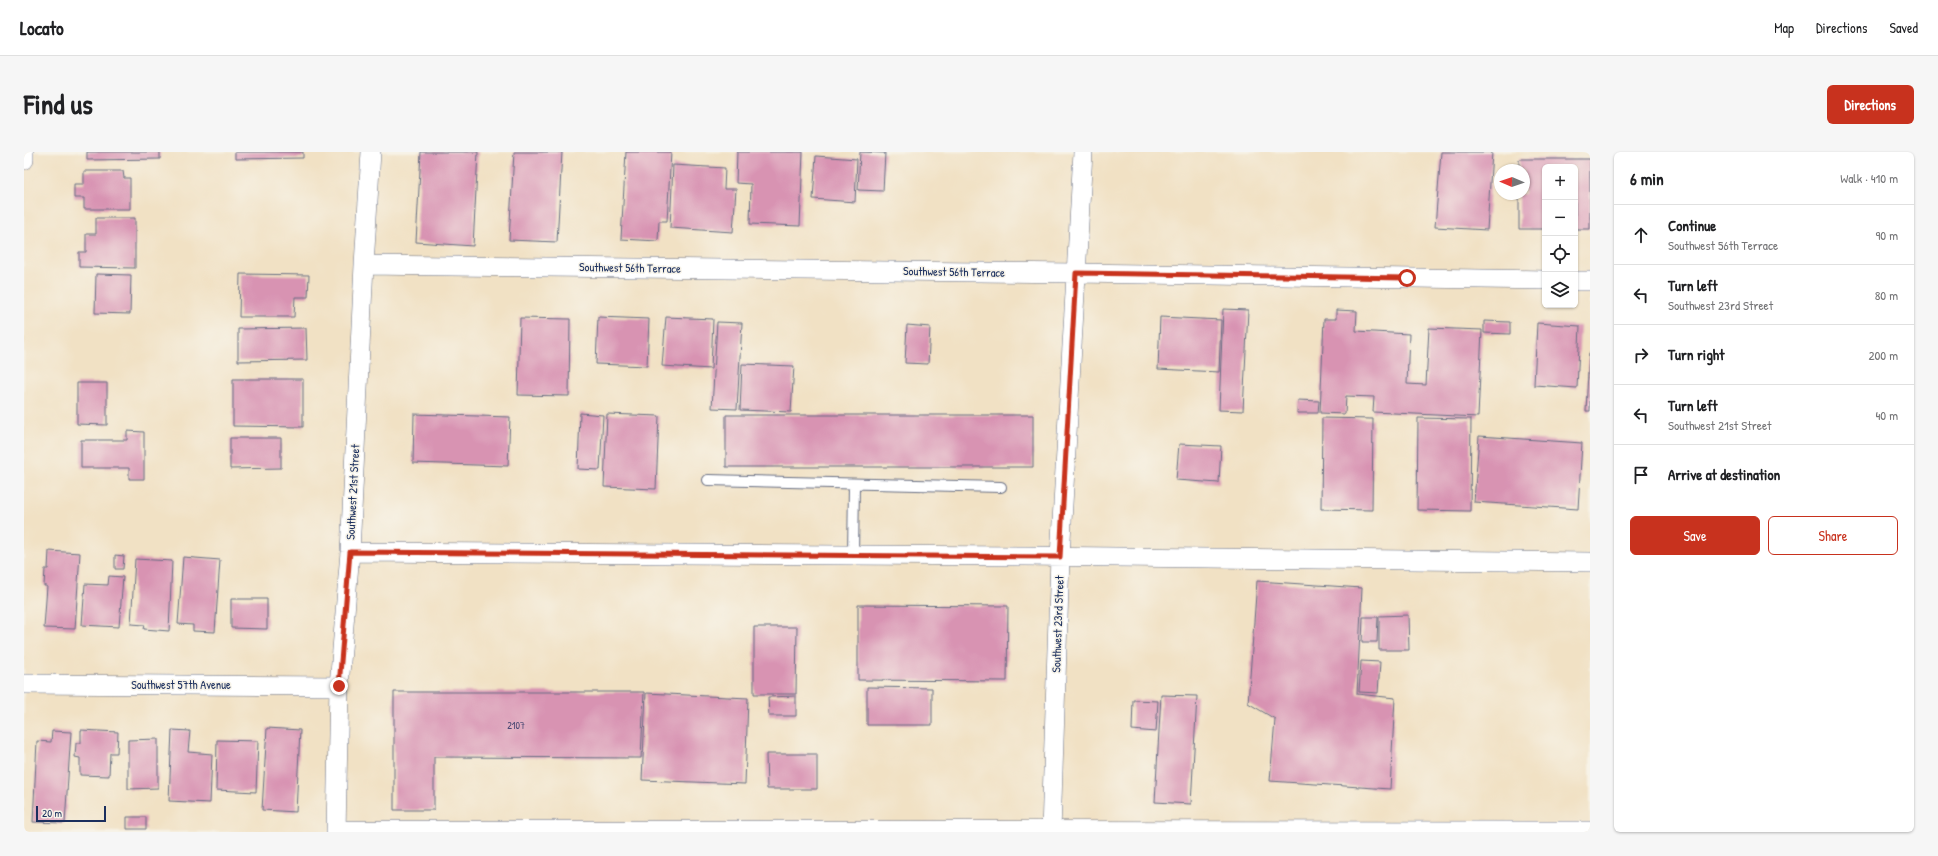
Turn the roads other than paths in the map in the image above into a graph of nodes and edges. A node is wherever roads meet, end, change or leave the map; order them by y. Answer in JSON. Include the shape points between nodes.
{"nodes":[{"id":1,"x":24,"y":152,"type":"edge"},
{"id":2,"x":371,"y":152,"type":"edge"},
{"id":3,"x":1083,"y":152,"type":"edge"},
{"id":4,"x":24,"y":160,"type":"edge"},
{"id":5,"x":364,"y":265,"type":"junction"},
{"id":6,"x":1076,"y":273,"type":"junction"},
{"id":7,"x":1542,"y":280,"type":"edge"},
{"id":8,"x":1578,"y":281,"type":"edge"},
{"id":9,"x":1590,"y":281,"type":"edge"},
{"id":10,"x":708,"y":480,"type":"dead end"},
{"id":11,"x":854,"y":484,"type":"junction"},
{"id":12,"x":1002,"y":487,"type":"dead end"},
{"id":13,"x":350,"y":552,"type":"junction"},
{"id":14,"x":854,"y":556,"type":"junction"},
{"id":15,"x":1060,"y":557,"type":"junction"},
{"id":16,"x":1590,"y":562,"type":"edge"},
{"id":17,"x":24,"y":684,"type":"edge"},
{"id":18,"x":339,"y":686,"type":"junction"},
{"id":19,"x":336,"y":831,"type":"edge"},
{"id":20,"x":1051,"y":831,"type":"edge"},
{"id":21,"x":1590,"y":831,"type":"edge"}],
"edges":[{"from":1,"to":4,"type":"street"},
{"from":2,"to":5,"type":"street","name":"Southwest 21st Street"},
{"from":3,"to":6,"type":"street","name":"Southwest 23rd Street"},
{"from":5,"to":6,"type":"street","name":"Southwest 56th Terrace"},
{"from":5,"to":13,"type":"street","name":"Southwest 21st Street"},
{"from":6,"to":7,"type":"street","name":"Southwest 56th Terrace"},
{"from":6,"to":15,"type":"street","name":"Southwest 23rd Street"},
{"from":8,"to":9,"type":"street"},
{"from":10,"to":11,"type":"lane"},
{"from":11,"to":12,"type":"lane"},
{"from":11,"to":14,"type":"lane"},
{"from":13,"to":14,"type":"street"},
{"from":13,"to":18,"type":"street","name":"Southwest 21st Street"},
{"from":14,"to":15,"type":"street"},
{"from":15,"to":16,"type":"street"},
{"from":15,"to":20,"type":"street","name":"Southwest 23rd Street"},
{"from":17,"to":18,"type":"street","name":"Southwest 57th Avenue"},
{"from":18,"to":19,"type":"street","name":"Southwest 21st Street"},
{"from":19,"to":20,"type":"street"},
{"from":20,"to":21,"type":"street"}]}
